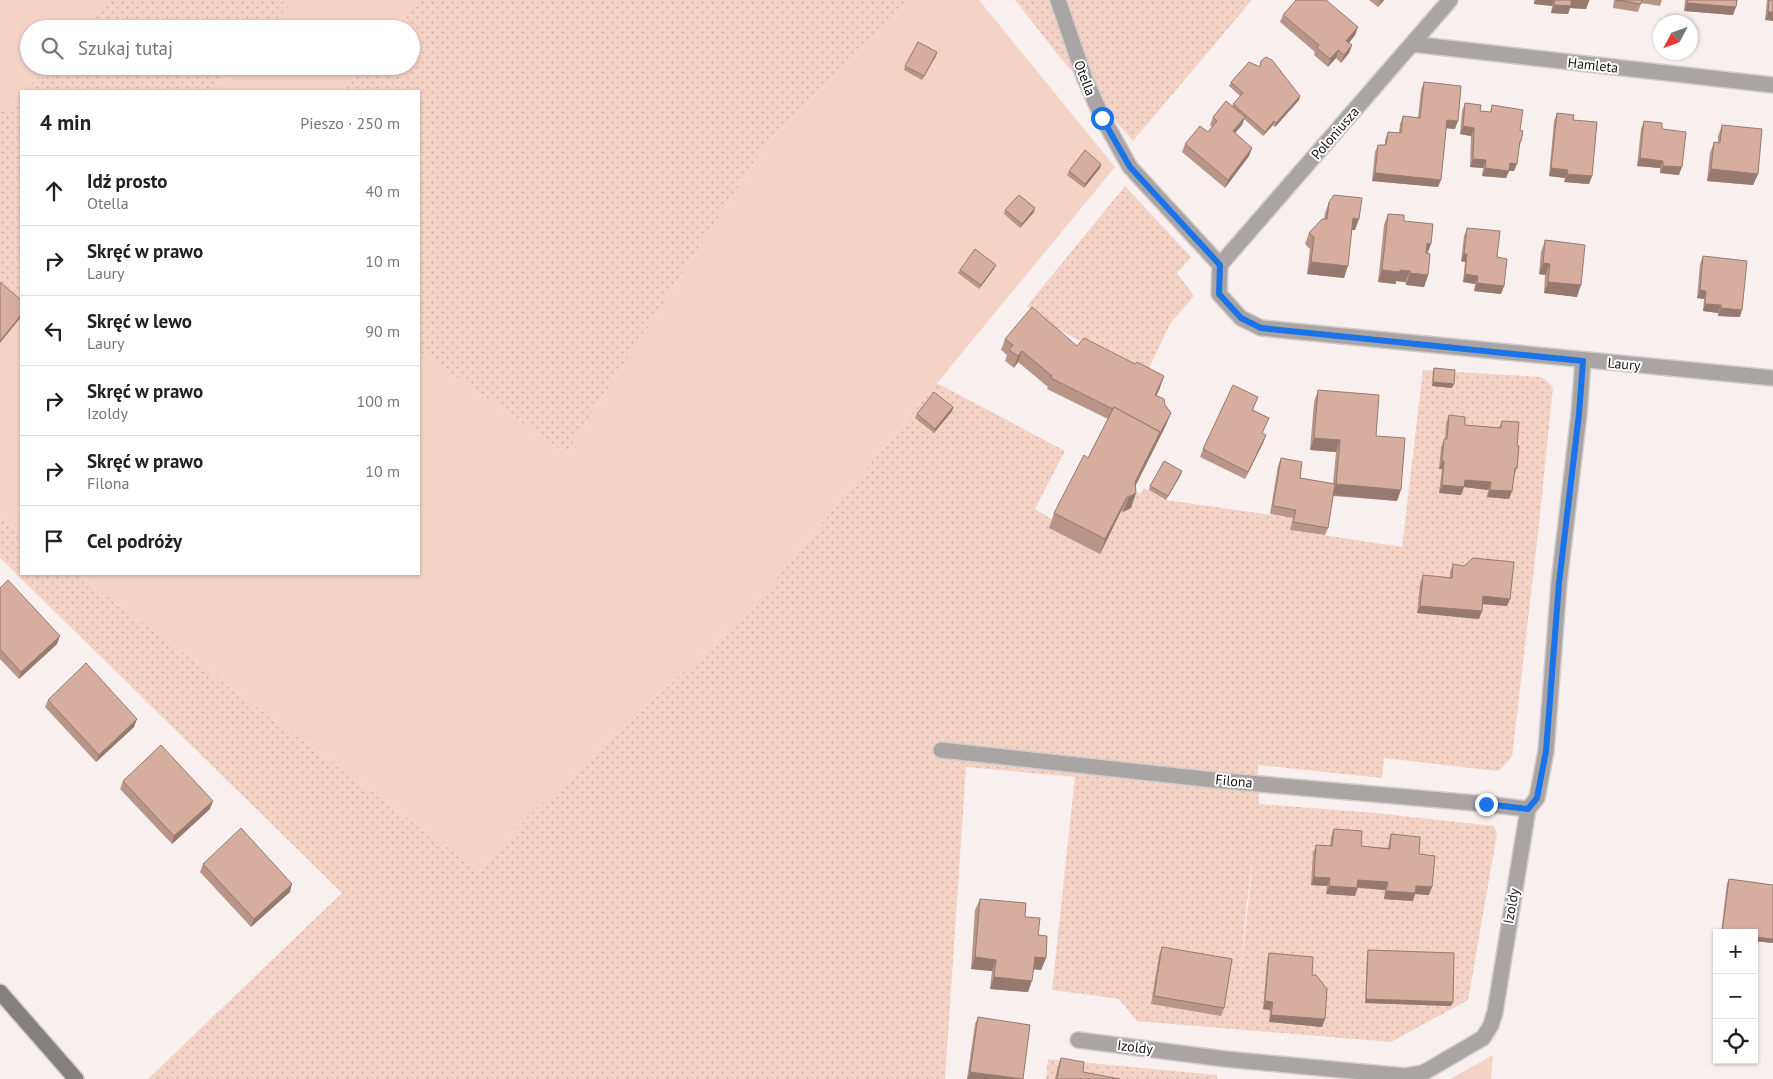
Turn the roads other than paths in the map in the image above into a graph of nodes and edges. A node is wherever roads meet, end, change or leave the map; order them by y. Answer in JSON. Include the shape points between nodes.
{"nodes":[{"id":1,"x":1058,"y":0,"type":"edge"},
{"id":2,"x":1450,"y":0,"type":"edge"},
{"id":3,"x":1412,"y":44,"type":"junction"},
{"id":4,"x":1773,"y":85,"type":"edge"},
{"id":5,"x":1220,"y":265,"type":"junction"},
{"id":6,"x":1583,"y":361,"type":"junction"},
{"id":7,"x":1773,"y":378,"type":"edge"},
{"id":8,"x":941,"y":750,"type":"dead end"},
{"id":9,"x":1528,"y":809,"type":"junction"},
{"id":10,"x":0,"y":992,"type":"edge"},
{"id":11,"x":1078,"y":1040,"type":"dead end"},
{"id":12,"x":76,"y":1079,"type":"edge"}],
"edges":[{"from":1,"to":5,"type":"street","name":"Otella","via":[[1085,79],[1102,118],[1130,167]]},
{"from":2,"to":3,"type":"street","name":"Poloniusza"},
{"from":3,"to":4,"type":"street","name":"Hamleta"},
{"from":3,"to":5,"type":"street","name":"Poloniusza"},
{"from":5,"to":6,"type":"street","name":"Laury","via":[[1219,294],[1241,318],[1261,328]]},
{"from":6,"to":7,"type":"street","name":"Laury"},
{"from":6,"to":9,"type":"street","name":"Izoldy","via":[[1559,583],[1546,751],[1537,798]]},
{"from":8,"to":9,"type":"street","name":"Filona","via":[[1214,780]]},
{"from":9,"to":11,"type":"street","name":"Izoldy","via":[[1491,1025],[1483,1038],[1423,1072],[1405,1076],[1378,1074]]},
{"from":10,"to":12,"type":"street"}]}
